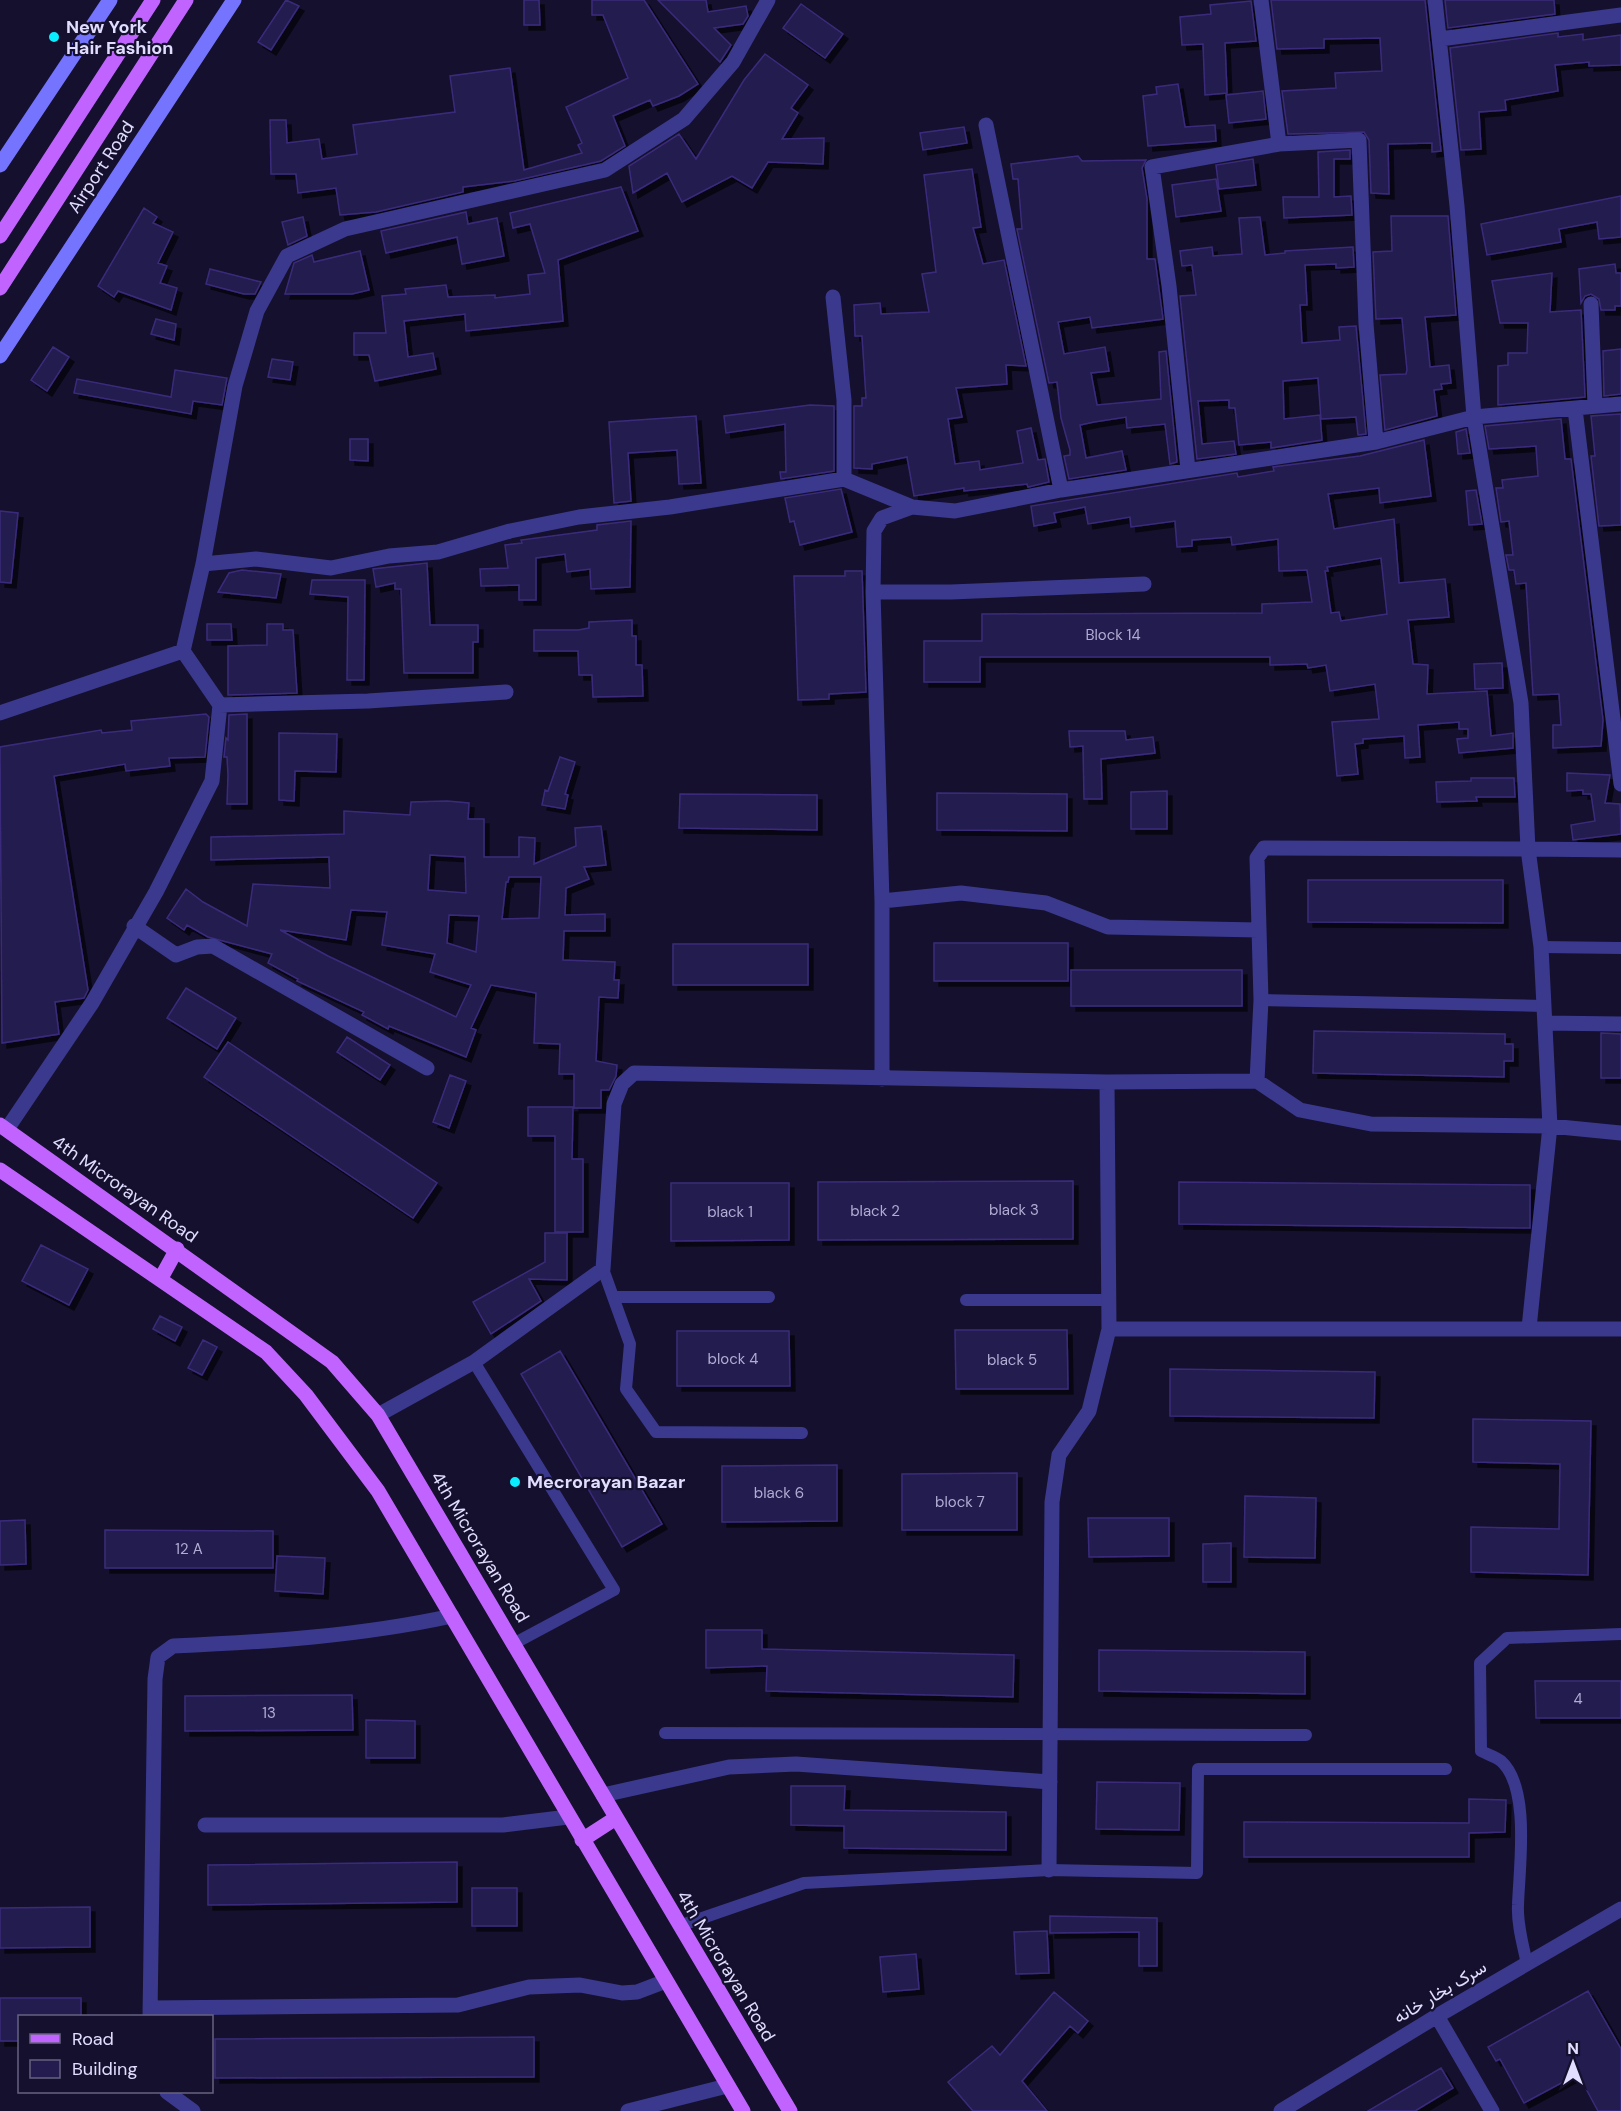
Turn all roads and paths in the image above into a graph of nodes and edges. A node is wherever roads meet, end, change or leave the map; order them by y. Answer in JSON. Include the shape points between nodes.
{"nodes":[{"id":1,"x":110,"y":0,"type":"edge"},
{"id":2,"x":153,"y":0,"type":"edge"},
{"id":3,"x":186,"y":0,"type":"edge"},
{"id":4,"x":234,"y":0,"type":"edge"},
{"id":5,"x":767,"y":0,"type":"edge"},
{"id":6,"x":1261,"y":0,"type":"edge"},
{"id":7,"x":1435,"y":0,"type":"edge"},
{"id":8,"x":1621,"y":15,"type":"edge"},
{"id":9,"x":1440,"y":39,"type":"junction"},
{"id":10,"x":986,"y":125,"type":"dead end"},
{"id":11,"x":1279,"y":144,"type":"junction"},
{"id":12,"x":0,"y":165,"type":"edge"},
{"id":13,"x":0,"y":236,"type":"edge"},
{"id":14,"x":0,"y":288,"type":"edge"},
{"id":15,"x":833,"y":297,"type":"dead end"},
{"id":16,"x":1591,"y":304,"type":"dead end"},
{"id":17,"x":0,"y":356,"type":"edge"},
{"id":18,"x":1621,"y":404,"type":"edge"},
{"id":19,"x":1595,"y":406,"type":"junction"},
{"id":20,"x":1575,"y":409,"type":"junction"},
{"id":21,"x":1474,"y":417,"type":"junction"},
{"id":22,"x":1376,"y":442,"type":"junction"},
{"id":23,"x":1188,"y":470,"type":"junction"},
{"id":24,"x":844,"y":479,"type":"junction"},
{"id":25,"x":1061,"y":490,"type":"junction"},
{"id":26,"x":912,"y":507,"type":"junction"},
{"id":27,"x":203,"y":564,"type":"junction"},
{"id":28,"x":1144,"y":584,"type":"dead end"},
{"id":29,"x":873,"y":592,"type":"junction"},
{"id":30,"x":183,"y":651,"type":"junction"},
{"id":31,"x":506,"y":692,"type":"dead end"},
{"id":32,"x":220,"y":705,"type":"junction"},
{"id":33,"x":0,"y":713,"type":"edge"},
{"id":34,"x":1621,"y":784,"type":"edge"},
{"id":35,"x":1528,"y":849,"type":"junction"},
{"id":36,"x":1621,"y":850,"type":"edge"},
{"id":37,"x":882,"y":901,"type":"junction"},
{"id":38,"x":134,"y":926,"type":"junction"},
{"id":39,"x":1258,"y":930,"type":"junction"},
{"id":40,"x":1541,"y":947,"type":"junction"},
{"id":41,"x":1621,"y":948,"type":"edge"},
{"id":42,"x":1261,"y":1000,"type":"junction"},
{"id":43,"x":1544,"y":1006,"type":"junction"},
{"id":44,"x":1545,"y":1023,"type":"junction"},
{"id":45,"x":1621,"y":1024,"type":"edge"},
{"id":46,"x":428,"y":1068,"type":"dead end"},
{"id":47,"x":882,"y":1079,"type":"junction"},
{"id":48,"x":1107,"y":1082,"type":"junction"},
{"id":49,"x":1257,"y":1082,"type":"junction"},
{"id":50,"x":1550,"y":1126,"type":"junction"},
{"id":51,"x":4,"y":1127,"type":"edge"},
{"id":52,"x":1621,"y":1133,"type":"edge"},
{"id":53,"x":0,"y":1170,"type":"edge"},
{"id":54,"x":177,"y":1249,"type":"junction"},
{"id":55,"x":603,"y":1269,"type":"junction"},
{"id":56,"x":161,"y":1278,"type":"junction"},
{"id":57,"x":614,"y":1297,"type":"junction"},
{"id":58,"x":769,"y":1297,"type":"dead end"},
{"id":59,"x":966,"y":1300,"type":"dead end"},
{"id":60,"x":1108,"y":1300,"type":"junction"},
{"id":61,"x":1529,"y":1328,"type":"junction"},
{"id":62,"x":1109,"y":1329,"type":"junction"},
{"id":63,"x":1621,"y":1329,"type":"edge"},
{"id":64,"x":474,"y":1362,"type":"junction"},
{"id":65,"x":378,"y":1415,"type":"junction"},
{"id":66,"x":802,"y":1433,"type":"dead end"},
{"id":67,"x":452,"y":1616,"type":"junction"},
{"id":68,"x":1621,"y":1634,"type":"edge"},
{"id":69,"x":515,"y":1644,"type":"junction"},
{"id":70,"x":665,"y":1733,"type":"dead end"},
{"id":71,"x":1050,"y":1734,"type":"junction"},
{"id":72,"x":1306,"y":1735,"type":"dead end"},
{"id":73,"x":1446,"y":1769,"type":"dead end"},
{"id":74,"x":1050,"y":1782,"type":"junction"},
{"id":75,"x":603,"y":1796,"type":"junction"},
{"id":76,"x":568,"y":1816,"type":"junction"},
{"id":77,"x":616,"y":1818,"type":"junction"},
{"id":78,"x":205,"y":1825,"type":"dead end"},
{"id":79,"x":582,"y":1840,"type":"junction"},
{"id":80,"x":1049,"y":1870,"type":"junction"},
{"id":81,"x":1621,"y":1909,"type":"edge"},
{"id":82,"x":679,"y":1926,"type":"junction"},
{"id":83,"x":1527,"y":1964,"type":"junction"},
{"id":84,"x":666,"y":1981,"type":"junction"},
{"id":85,"x":150,"y":2012,"type":"edge"},
{"id":86,"x":1437,"y":2016,"type":"junction"},
{"id":87,"x":727,"y":2086,"type":"junction"},
{"id":88,"x":170,"y":2093,"type":"edge"},
{"id":89,"x":193,"y":2111,"type":"edge"},
{"id":90,"x":628,"y":2111,"type":"edge"},
{"id":91,"x":743,"y":2111,"type":"edge"},
{"id":92,"x":790,"y":2111,"type":"edge"},
{"id":93,"x":1281,"y":2111,"type":"edge"},
{"id":94,"x":1492,"y":2111,"type":"edge"}],
"edges":[{"from":1,"to":12,"type":"main road"},
{"from":2,"to":13,"type":"main road"},
{"from":3,"to":14,"type":"main road","name":"Airport Road"},
{"from":4,"to":17,"type":"main road","name":"Airport Road"},
{"from":5,"to":27,"type":"street","via":[[734,62],[684,120],[605,170],[345,229],[287,256],[257,311],[235,386]]},
{"from":6,"to":11,"type":"street"},
{"from":7,"to":9,"type":"street"},
{"from":8,"to":9,"type":"street"},
{"from":9,"to":21,"type":"street"},
{"from":10,"to":25,"type":"street"},
{"from":11,"to":22,"type":"street","via":[[1359,140],[1366,324]]},
{"from":11,"to":23,"type":"street","via":[[1152,167]]},
{"from":15,"to":24,"type":"street","via":[[844,400]]},
{"from":16,"to":19,"type":"street"},
{"from":18,"to":19,"type":"street"},
{"from":19,"to":20,"type":"street"},
{"from":20,"to":21,"type":"street"},
{"from":20,"to":34,"type":"street"},
{"from":21,"to":22,"type":"street"},
{"from":21,"to":35,"type":"street","via":[[1521,703]]},
{"from":22,"to":23,"type":"street"},
{"from":23,"to":25,"type":"street"},
{"from":24,"to":26,"type":"street"},
{"from":24,"to":27,"type":"street","via":[[670,507],[579,517],[510,531],[438,552],[331,567],[256,559]]},
{"from":25,"to":26,"type":"street","via":[[955,511]]},
{"from":26,"to":29,"type":"street","via":[[882,518],[874,531]]},
{"from":27,"to":30,"type":"street"},
{"from":28,"to":29,"type":"street"},
{"from":29,"to":37,"type":"street"},
{"from":30,"to":32,"type":"street"},
{"from":30,"to":33,"type":"street"},
{"from":31,"to":32,"type":"street"},
{"from":32,"to":38,"type":"street","via":[[212,781],[156,892]]},
{"from":35,"to":36,"type":"street"},
{"from":35,"to":39,"type":"street","via":[[1264,848],[1257,858]]},
{"from":35,"to":40,"type":"street"},
{"from":37,"to":39,"type":"street","via":[[961,894],[1046,903],[1108,927]]},
{"from":37,"to":47,"type":"street"},
{"from":38,"to":46,"type":"street","via":[[176,955],[213,946]]},
{"from":38,"to":51,"type":"street","via":[[92,1003]]},
{"from":39,"to":42,"type":"street"},
{"from":40,"to":41,"type":"lane"},
{"from":40,"to":43,"type":"street"},
{"from":42,"to":43,"type":"lane"},
{"from":42,"to":49,"type":"street"},
{"from":43,"to":44,"type":"street"},
{"from":44,"to":45,"type":"street"},
{"from":44,"to":50,"type":"street"},
{"from":47,"to":48,"type":"street"},
{"from":47,"to":55,"type":"street","via":[[634,1073],[622,1084],[614,1104]]},
{"from":48,"to":49,"type":"street"},
{"from":48,"to":60,"type":"street"},
{"from":49,"to":50,"type":"street","via":[[1300,1110],[1371,1124]]},
{"from":50,"to":52,"type":"street"},
{"from":50,"to":61,"type":"street"},
{"from":51,"to":54,"type":"main road","name":"4th Microrayan Road"},
{"from":53,"to":56,"type":"main road"},
{"from":54,"to":56,"type":"main road"},
{"from":54,"to":65,"type":"main road","name":"4th Microrayan Road","via":[[332,1362]]},
{"from":55,"to":57,"type":"lane"},
{"from":55,"to":64,"type":"street"},
{"from":56,"to":67,"type":"main road","via":[[266,1352],[306,1395],[378,1491]]},
{"from":57,"to":58,"type":"lane"},
{"from":57,"to":66,"type":"lane","via":[[630,1344],[626,1389],[656,1432]]},
{"from":59,"to":60,"type":"lane"},
{"from":60,"to":62,"type":"street"},
{"from":61,"to":62,"type":"street"},
{"from":61,"to":63,"type":"street"},
{"from":62,"to":71,"type":"street","via":[[1089,1411],[1059,1455],[1054,1490]]},
{"from":64,"to":65,"type":"street"},
{"from":64,"to":69,"type":"lane","via":[[614,1590]]},
{"from":65,"to":69,"type":"main road","name":"4th Microrayan Road"},
{"from":67,"to":76,"type":"main road"},
{"from":67,"to":85,"type":"street","via":[[392,1629],[317,1638],[173,1646],[158,1657]]},
{"from":68,"to":83,"type":"lane","via":[[1507,1638],[1480,1663],[1481,1751],[1501,1761],[1512,1776],[1520,1810],[1518,1907]]},
{"from":69,"to":75,"type":"main road","name":"4th Microrayan Road"},
{"from":70,"to":71,"type":"lane"},
{"from":71,"to":72,"type":"lane"},
{"from":71,"to":74,"type":"street"},
{"from":73,"to":80,"type":"lane","via":[[1198,1769],[1197,1873]]},
{"from":74,"to":75,"type":"street","via":[[761,1764],[729,1767]]},
{"from":74,"to":80,"type":"street"},
{"from":75,"to":77,"type":"main road","name":"4th Microrayan Road"},
{"from":76,"to":78,"type":"street","via":[[503,1825]]},
{"from":76,"to":79,"type":"main road"},
{"from":77,"to":79,"type":"main road"},
{"from":77,"to":82,"type":"main road","name":"4th Microrayan Road"},
{"from":79,"to":84,"type":"main road"},
{"from":80,"to":82,"type":"lane","via":[[804,1883]]},
{"from":81,"to":83,"type":"street","name":"سرک بخار خانه"},
{"from":82,"to":92,"type":"main road","name":"4th Microrayan Road"},
{"from":83,"to":86,"type":"street","name":"سرک بخار خانه"},
{"from":84,"to":85,"type":"street","via":[[637,1992],[580,1985],[529,1987],[458,2005]]},
{"from":84,"to":87,"type":"main road"},
{"from":86,"to":93,"type":"street","name":"سرک بخار خانه"},
{"from":86,"to":94,"type":"street"},
{"from":87,"to":90,"type":"street"},
{"from":87,"to":91,"type":"main road"},
{"from":88,"to":89,"type":"street"}]}
